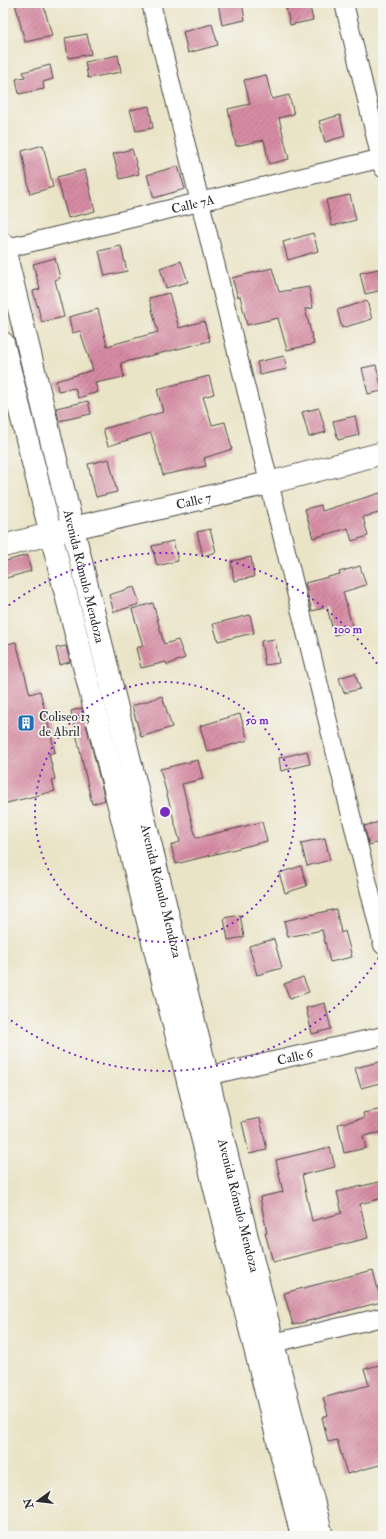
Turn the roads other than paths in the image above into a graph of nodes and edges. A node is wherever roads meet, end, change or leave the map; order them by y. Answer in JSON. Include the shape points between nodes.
{"nodes":[{"id":1,"x":151,"y":3,"type":"edge"},
{"id":2,"x":344,"y":3,"type":"edge"},
{"id":3,"x":382,"y":162,"type":"edge"},
{"id":4,"x":199,"y":202,"type":"junction"},
{"id":5,"x":3,"y":247,"type":"edge"},
{"id":6,"x":3,"y":343,"type":"edge"},
{"id":7,"x":383,"y":453,"type":"edge"},
{"id":8,"x":269,"y":483,"type":"junction"},
{"id":9,"x":73,"y":528,"type":"junction"},
{"id":10,"x":51,"y":533,"type":"junction"},
{"id":11,"x":3,"y":546,"type":"edge"},
{"id":12,"x":383,"y":945,"type":"edge"},
{"id":13,"x":383,"y":1036,"type":"edge"},
{"id":14,"x":207,"y":1076,"type":"junction"},
{"id":15,"x":383,"y":1317,"type":"edge"},
{"id":16,"x":264,"y":1347,"type":"junction"},
{"id":17,"x":302,"y":1536,"type":"edge"},
{"id":18,"x":322,"y":1536,"type":"edge"}],
"edges":[{"from":1,"to":4,"type":"street"},
{"from":2,"to":3,"type":"street"},
{"from":3,"to":4,"type":"street","name":"Calle 7A"},
{"from":4,"to":5,"type":"street","name":"Calle 7A"},
{"from":4,"to":8,"type":"street"},
{"from":5,"to":9,"type":"street","name":"Avenida Rómulo Mendoza"},
{"from":6,"to":10,"type":"street","name":"Avenida Rómulo Mendoza"},
{"from":7,"to":8,"type":"street","name":"Calle 7"},
{"from":8,"to":9,"type":"street","name":"Calle 7"},
{"from":8,"to":12,"type":"street"},
{"from":9,"to":10,"type":"street","name":"Calle 7"},
{"from":9,"to":14,"type":"street","name":"Avenida Rómulo Mendoza"},
{"from":10,"to":11,"type":"street","name":"Calle 7"},
{"from":10,"to":16,"type":"street","name":"Avenida Rómulo Mendoza"},
{"from":13,"to":14,"type":"street","name":"Calle 6"},
{"from":14,"to":16,"type":"street","name":"Avenida Rómulo Mendoza"},
{"from":15,"to":16,"type":"street"},
{"from":16,"to":17,"type":"street","name":"Avenida Rómulo Mendoza"},
{"from":16,"to":18,"type":"street","name":"Avenida Rómulo Mendoza"}]}
